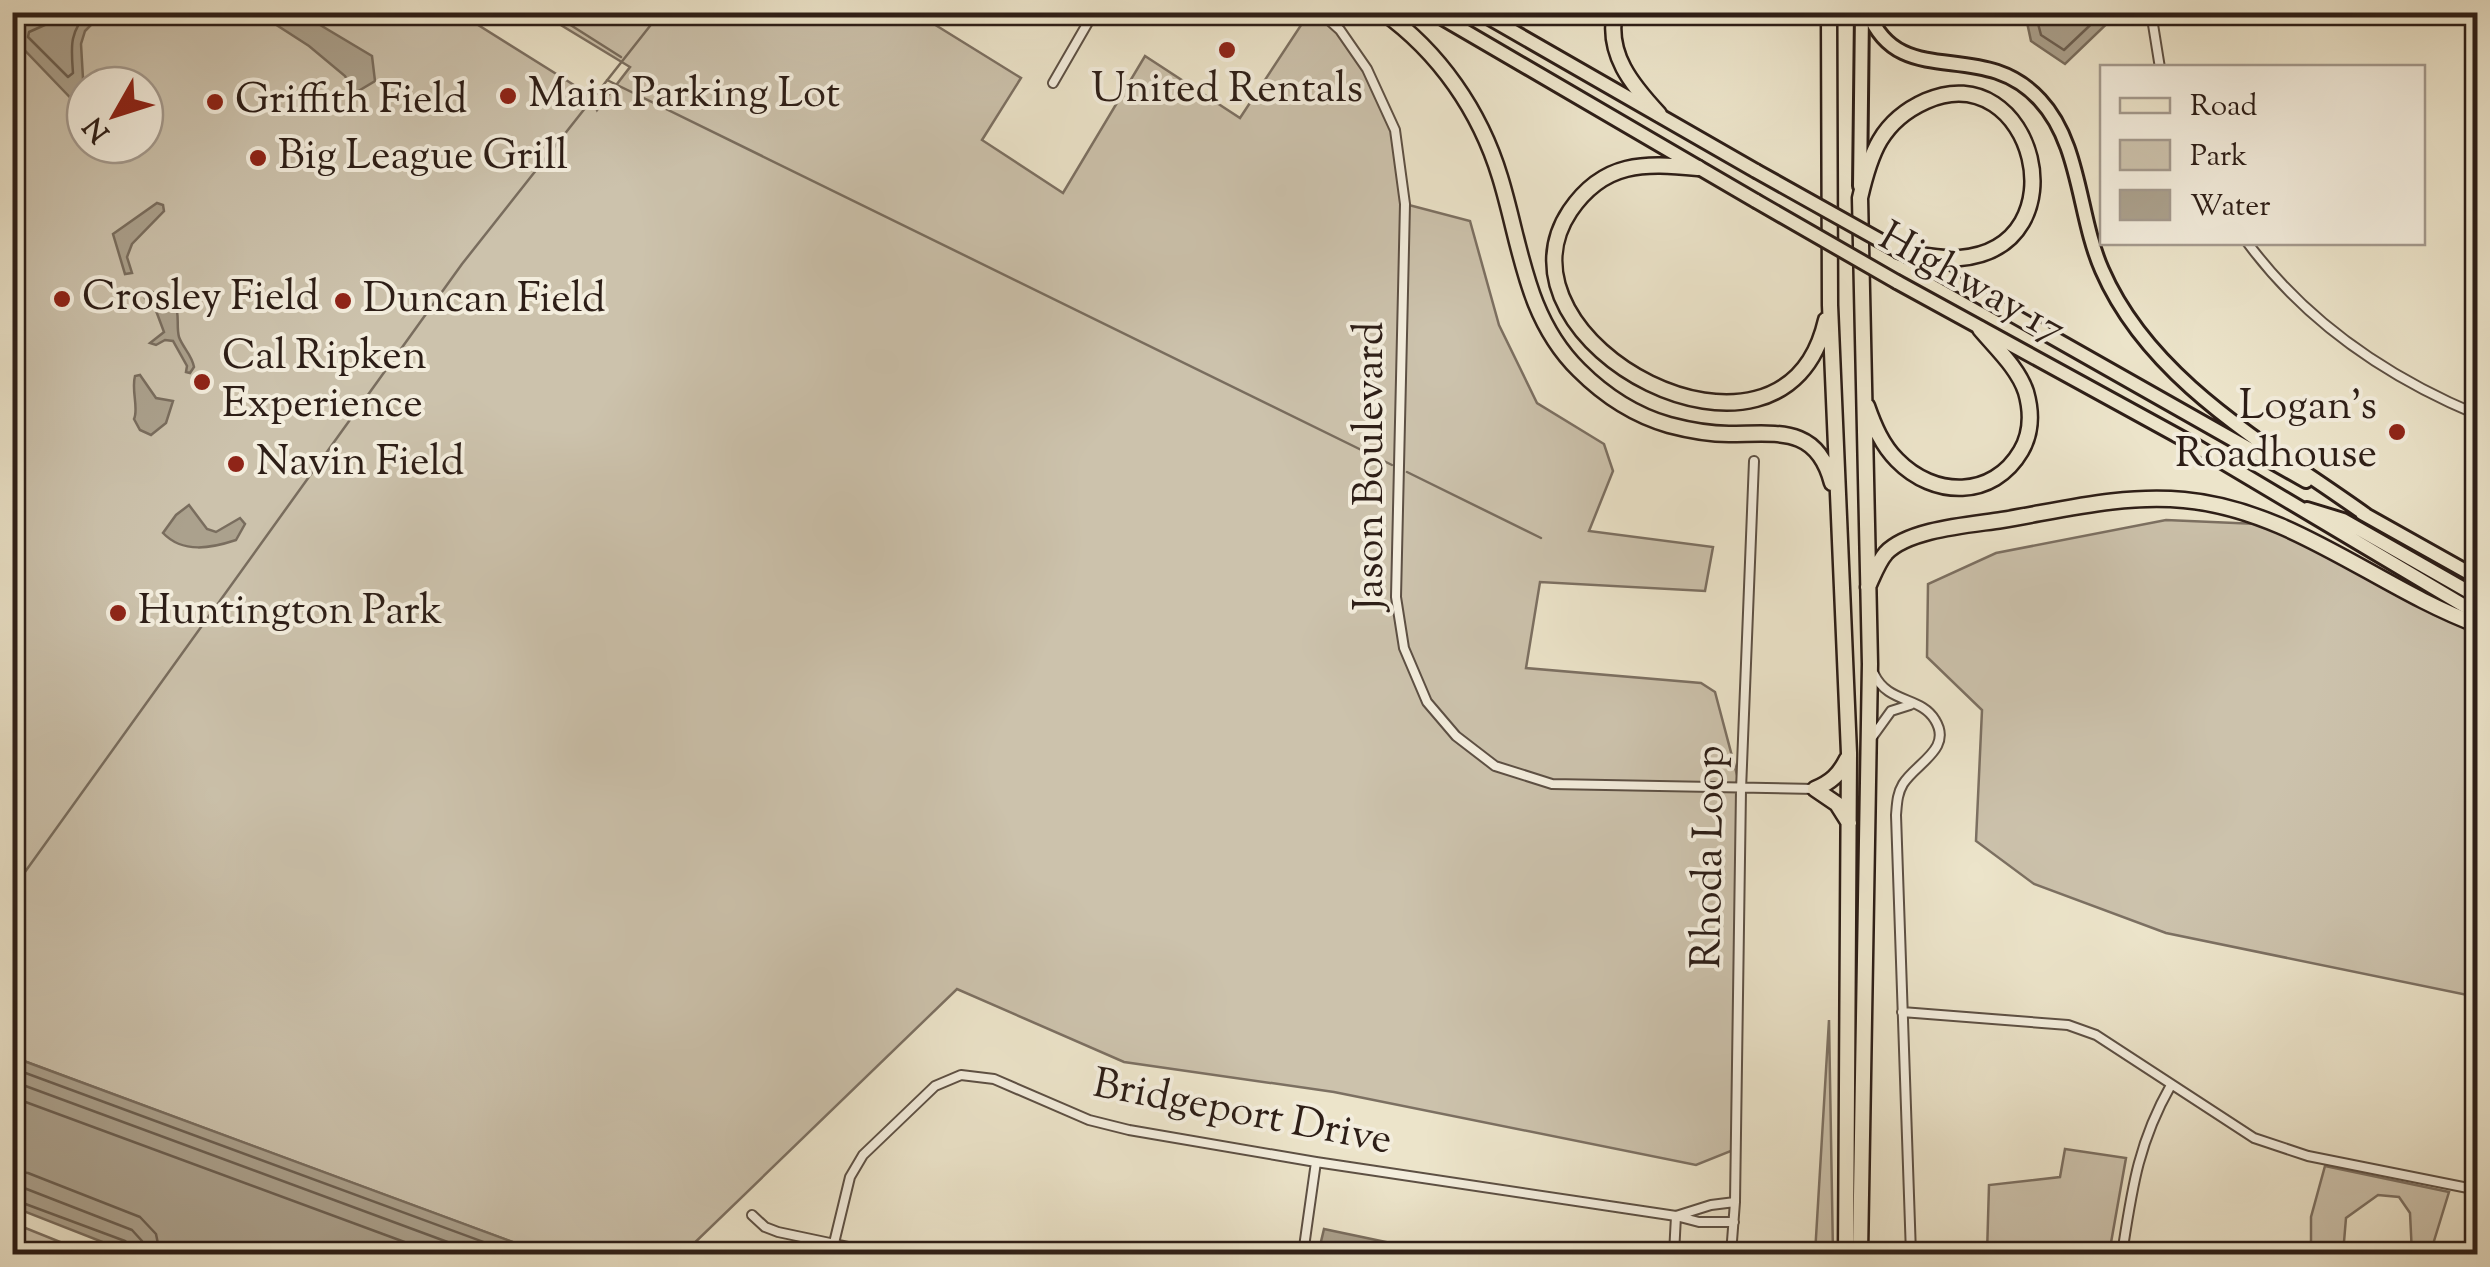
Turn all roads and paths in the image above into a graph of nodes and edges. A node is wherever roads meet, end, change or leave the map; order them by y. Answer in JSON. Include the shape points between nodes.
{"nodes":[{"id":1,"x":1094,"y":12,"type":"edge"},
{"id":2,"x":1320,"y":12,"type":"edge"},
{"id":3,"x":1383,"y":12,"type":"edge"},
{"id":4,"x":1432,"y":12,"type":"edge"},
{"id":5,"x":1480,"y":12,"type":"edge"},
{"id":6,"x":1615,"y":12,"type":"edge"},
{"id":7,"x":1829,"y":12,"type":"edge"},
{"id":8,"x":1865,"y":12,"type":"edge"},
{"id":9,"x":2151,"y":12,"type":"edge"},
{"id":10,"x":2160,"y":65,"type":"edge"},
{"id":11,"x":1053,"y":84,"type":"dead end"},
{"id":12,"x":1660,"y":114,"type":"junction"},
{"id":13,"x":1698,"y":168,"type":"junction"},
{"id":14,"x":1860,"y":198,"type":"junction"},
{"id":15,"x":2250,"y":245,"type":"edge"},
{"id":16,"x":1899,"y":251,"type":"junction"},
{"id":17,"x":1830,"y":305,"type":"junction"},
{"id":18,"x":1980,"y":329,"type":"junction"},
{"id":19,"x":1863,"y":396,"type":"junction"},
{"id":20,"x":2478,"y":414,"type":"edge"},
{"id":21,"x":1754,"y":461,"type":"dead end"},
{"id":22,"x":2281,"y":500,"type":"junction"},
{"id":23,"x":1838,"y":505,"type":"junction"},
{"id":24,"x":2366,"y":515,"type":"junction"},
{"id":25,"x":2478,"y":578,"type":"edge"},
{"id":26,"x":1867,"y":587,"type":"junction"},
{"id":27,"x":2478,"y":597,"type":"edge"},
{"id":28,"x":2478,"y":614,"type":"edge"},
{"id":29,"x":2478,"y":625,"type":"edge"},
{"id":30,"x":1870,"y":664,"type":"junction"},
{"id":31,"x":1915,"y":705,"type":"junction"},
{"id":32,"x":1869,"y":744,"type":"junction"},
{"id":33,"x":1849,"y":754,"type":"junction"},
{"id":34,"x":1815,"y":789,"type":"junction"},
{"id":35,"x":1741,"y":790,"type":"junction"},
{"id":36,"x":1849,"y":822,"type":"junction"},
{"id":37,"x":1902,"y":1012,"type":"junction"},
{"id":38,"x":2171,"y":1085,"type":"junction"},
{"id":39,"x":1316,"y":1162,"type":"junction"},
{"id":40,"x":2478,"y":1190,"type":"edge"},
{"id":41,"x":1735,"y":1202,"type":"junction"},
{"id":42,"x":752,"y":1215,"type":"dead end"},
{"id":43,"x":1676,"y":1216,"type":"junction"},
{"id":44,"x":1734,"y":1222,"type":"junction"},
{"id":45,"x":834,"y":1242,"type":"junction"},
{"id":46,"x":882,"y":1254,"type":"edge"},
{"id":47,"x":1303,"y":1254,"type":"edge"},
{"id":48,"x":1674,"y":1254,"type":"edge"},
{"id":49,"x":1731,"y":1254,"type":"edge"},
{"id":50,"x":1846,"y":1254,"type":"edge"},
{"id":51,"x":1860,"y":1254,"type":"edge"},
{"id":52,"x":1911,"y":1254,"type":"edge"},
{"id":53,"x":2122,"y":1254,"type":"edge"}],
"edges":[{"from":1,"to":11,"type":"street"},
{"from":2,"to":35,"type":"street","name":"Jason Boulevard","via":[[1368,68],[1395,130],[1405,204],[1396,597],[1404,648],[1427,702],[1495,766],[1552,784]]},
{"from":3,"to":23,"type":"highway","via":[[1425,49],[1476,118],[1500,176],[1531,296],[1558,348],[1623,406],[1665,424],[1791,435],[1813,446],[1828,466]]},
{"from":4,"to":13,"type":"main road","name":"Highway 17"},
{"from":5,"to":12,"type":"main road","name":"Highway 17"},
{"from":6,"to":12,"type":"highway","via":[[1616,52],[1636,90]]},
{"from":7,"to":17,"type":"highway"},
{"from":8,"to":14,"type":"main road"},
{"from":8,"to":24,"type":"main road","via":[[1896,52],[2006,72],[2024,84],[2055,118],[2102,271],[2152,349],[2217,408]]},
{"from":9,"to":10,"type":"street"},
{"from":12,"to":16,"type":"main road","name":"Highway 17","bridge":true},
{"from":13,"to":17,"type":"highway","via":[[1619,169],[1596,181],[1562,222],[1554,259],[1563,298],[1586,335],[1640,380],[1722,404],[1791,381],[1812,359]]},
{"from":13,"to":18,"type":"main road","name":"Highway 17","bridge":true},
{"from":14,"to":16,"type":"highway","via":[[1870,155],[1891,124],[1916,106],[1937,96],[1974,97],[2010,117],[2034,166],[2032,200],[2019,226],[1977,255]]},
{"from":14,"to":19,"type":"highway"},
{"from":15,"to":20,"type":"street","via":[[2294,297],[2357,351]]},
{"from":16,"to":24,"type":"main road","name":"Highway 17"},
{"from":17,"to":23,"type":"highway"},
{"from":18,"to":19,"type":"highway","via":[[2016,371],[2030,408],[2025,444],[1995,480],[1953,489],[1912,474],[1883,442]]},
{"from":18,"to":22,"type":"main road","name":"Highway 17"},
{"from":19,"to":26,"type":"highway"},
{"from":21,"to":35,"type":"street","name":"Rhoda Loop"},
{"from":22,"to":27,"type":"main road","via":[[2343,520]]},
{"from":22,"to":28,"type":"main road","name":"Highway 17"},
{"from":23,"to":33,"type":"highway"},
{"from":24,"to":25,"type":"main road","name":"Highway 17"},
{"from":26,"to":29,"type":"highway","via":[[1886,553],[1908,539],[2129,499],[2184,500],[2281,526]]},
{"from":26,"to":30,"type":"highway"},
{"from":30,"to":31,"type":"street","via":[[1879,685]]},
{"from":30,"to":32,"type":"highway"},
{"from":31,"to":32,"type":"street","via":[[1892,710]]},
{"from":31,"to":37,"type":"street","via":[[1934,717],[1940,740],[1898,796]]},
{"from":32,"to":51,"type":"highway"},
{"from":33,"to":34,"type":"highway","via":[[1840,772]]},
{"from":33,"to":36,"type":"highway"},
{"from":34,"to":35,"type":"street","name":"Jason Boulevard"},
{"from":34,"to":36,"type":"highway"},
{"from":35,"to":41,"type":"street","name":"Rhoda Loop"},
{"from":36,"to":50,"type":"highway"},
{"from":37,"to":38,"type":"street","via":[[2068,1025],[2096,1034]]},
{"from":37,"to":52,"type":"street"},
{"from":38,"to":40,"type":"street","via":[[2254,1138],[2308,1156]]},
{"from":38,"to":53,"type":"street","via":[[2150,1121]]},
{"from":39,"to":43,"type":"street","name":"Bridgeport Drive"},
{"from":39,"to":45,"type":"street","name":"Bridgeport Drive","via":[[1089,1120],[994,1079],[961,1075],[934,1086],[863,1155],[850,1177]]},
{"from":39,"to":47,"type":"street"},
{"from":41,"to":43,"type":"street","name":"Bridgeport Drive"},
{"from":41,"to":44,"type":"street","name":"Rhoda Loop"},
{"from":42,"to":45,"type":"street","via":[[765,1228]]},
{"from":43,"to":44,"type":"street","name":"Bridgeport Drive"},
{"from":43,"to":48,"type":"street"},
{"from":44,"to":49,"type":"street","name":"Rhoda Loop"},
{"from":45,"to":46,"type":"street"}]}
